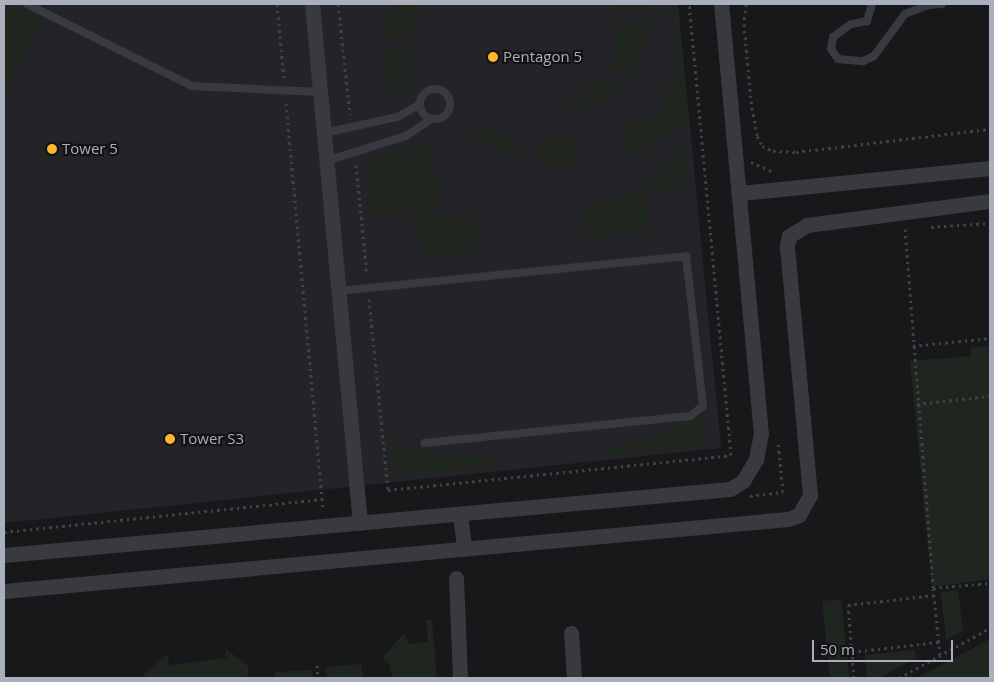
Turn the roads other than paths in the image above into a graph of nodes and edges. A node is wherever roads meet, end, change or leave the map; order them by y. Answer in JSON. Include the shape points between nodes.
{"nodes":[{"id":1,"x":27,"y":4,"type":"edge"},
{"id":2,"x":312,"y":4,"type":"edge"},
{"id":3,"x":721,"y":4,"type":"edge"},
{"id":4,"x":872,"y":4,"type":"edge"},
{"id":5,"x":942,"y":4,"type":"edge"},
{"id":6,"x":320,"y":92,"type":"junction"},
{"id":7,"x":419,"y":105,"type":"junction"},
{"id":8,"x":431,"y":119,"type":"junction"},
{"id":9,"x":324,"y":132,"type":"junction"},
{"id":10,"x":326,"y":161,"type":"junction"},
{"id":11,"x":990,"y":168,"type":"edge"},
{"id":12,"x":740,"y":194,"type":"junction"},
{"id":13,"x":990,"y":201,"type":"edge"},
{"id":14,"x":338,"y":291,"type":"junction"},
{"id":15,"x":424,"y":442,"type":"dead end"},
{"id":16,"x":460,"y":514,"type":"junction"},
{"id":17,"x":360,"y":523,"type":"junction"},
{"id":18,"x":464,"y":549,"type":"junction"},
{"id":19,"x":4,"y":555,"type":"edge"},
{"id":20,"x":456,"y":578,"type":"dead end"},
{"id":21,"x":4,"y":591,"type":"edge"},
{"id":22,"x":571,"y":633,"type":"dead end"},
{"id":23,"x":460,"y":678,"type":"edge"},
{"id":24,"x":574,"y":678,"type":"edge"}],
"edges":[{"from":1,"to":6,"type":"lane","via":[[192,86]]},
{"from":2,"to":6,"type":"street"},
{"from":3,"to":12,"type":"street"},
{"from":4,"to":5,"type":"lane","via":[[867,21],[850,24],[833,37],[831,49],[838,59],[847,62],[874,56],[905,14],[928,5]]},
{"from":6,"to":9,"type":"street"},
{"from":7,"to":8,"type":"lane","via":[[423,114]]},
{"from":7,"to":8,"type":"lane","via":[[426,91],[436,89],[445,93],[450,102],[448,112],[441,118]]},
{"from":7,"to":9,"type":"lane","via":[[397,116]]},
{"from":8,"to":10,"type":"lane","via":[[406,136]]},
{"from":9,"to":10,"type":"street"},
{"from":10,"to":14,"type":"street"},
{"from":11,"to":12,"type":"street"},
{"from":12,"to":16,"type":"street","via":[[761,434],[756,459],[743,481],[730,489]]},
{"from":13,"to":18,"type":"street","via":[[807,225],[789,236],[787,246],[810,495],[799,515],[788,519]]},
{"from":14,"to":15,"type":"lane","via":[[686,256],[703,406],[690,416]]},
{"from":14,"to":17,"type":"street"},
{"from":16,"to":17,"type":"street"},
{"from":16,"to":18,"type":"street"},
{"from":17,"to":19,"type":"street"},
{"from":18,"to":21,"type":"street"},
{"from":20,"to":23,"type":"street"},
{"from":22,"to":24,"type":"street"}]}
